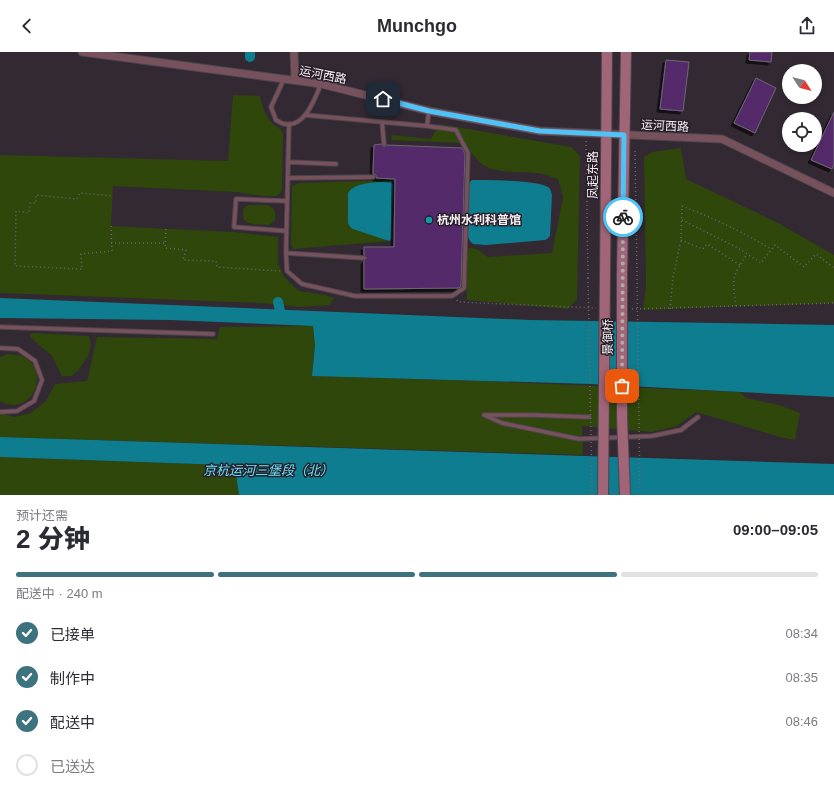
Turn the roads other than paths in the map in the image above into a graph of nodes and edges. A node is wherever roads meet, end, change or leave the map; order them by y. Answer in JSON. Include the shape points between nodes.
{"nodes":[{"id":1,"x":82,"y":52,"type":"edge"},
{"id":2,"x":294,"y":52,"type":"edge"},
{"id":3,"x":607,"y":52,"type":"edge"},
{"id":4,"x":626,"y":52,"type":"edge"},
{"id":5,"x":284,"y":78,"type":"junction"},
{"id":6,"x":294,"y":80,"type":"junction"},
{"id":7,"x":321,"y":84,"type":"junction"},
{"id":8,"x":429,"y":111,"type":"junction"},
{"id":9,"x":305,"y":115,"type":"junction"},
{"id":10,"x":382,"y":122,"type":"junction"},
{"id":11,"x":289,"y":124,"type":"junction"},
{"id":12,"x":427,"y":126,"type":"junction"},
{"id":13,"x":607,"y":134,"type":"junction"},
{"id":14,"x":624,"y":135,"type":"junction"},
{"id":15,"x":384,"y":144,"type":"dead end"},
{"id":16,"x":288,"y":162,"type":"junction"},
{"id":17,"x":336,"y":164,"type":"dead end"},
{"id":18,"x":373,"y":177,"type":"dead end"},
{"id":19,"x":288,"y":178,"type":"junction"},
{"id":20,"x":834,"y":193,"type":"edge"},
{"id":21,"x":287,"y":201,"type":"junction"},
{"id":22,"x":286,"y":231,"type":"junction"},
{"id":23,"x":286,"y":253,"type":"junction"},
{"id":24,"x":364,"y":258,"type":"dead end"},
{"id":25,"x":606,"y":275,"type":"joint"},
{"id":26,"x":0,"y":327,"type":"edge"},
{"id":27,"x":213,"y":334,"type":"dead end"},
{"id":28,"x":0,"y":348,"type":"edge"},
{"id":29,"x":0,"y":412,"type":"edge"},
{"id":30,"x":589,"y":417,"type":"road end"},
{"id":31,"x":698,"y":417,"type":"dead end"},
{"id":32,"x":603,"y":495,"type":"edge"},
{"id":33,"x":625,"y":495,"type":"edge"}],
"edges":[{"from":1,"to":5,"type":"street","name":"运河西路"},
{"from":2,"to":6,"type":"street"},
{"from":3,"to":13,"type":"main road","name":"凤起东路"},
{"from":4,"to":14,"type":"main road"},
{"from":5,"to":6,"type":"street","name":"运河西路"},
{"from":5,"to":11,"type":"lane","via":[[271,107],[276,120]]},
{"from":6,"to":7,"type":"street","name":"运河西路"},
{"from":7,"to":8,"type":"street","name":"运河西路"},
{"from":7,"to":9,"type":"lane"},
{"from":8,"to":12,"type":"lane"},
{"from":8,"to":13,"type":"street","name":"运河西路","via":[[540,131]]},
{"from":9,"to":10,"type":"lane"},
{"from":9,"to":11,"type":"lane","via":[[295,123]]},
{"from":10,"to":12,"type":"lane"},
{"from":10,"to":15,"type":"lane"},
{"from":11,"to":16,"type":"lane"},
{"from":12,"to":23,"type":"lane","via":[[456,130],[468,153],[464,288],[452,296],[355,296],[302,284],[287,271]]},
{"from":13,"to":14,"type":"street","name":"运河西路"},
{"from":13,"to":25,"type":"main road","name":"凤起东路"},
{"from":14,"to":20,"type":"street","name":"运河西路","via":[[722,140]]},
{"from":14,"to":33,"type":"main road","name":"景御桥","bridge":true,"via":[[622,417]]},
{"from":16,"to":17,"type":"lane"},
{"from":16,"to":19,"type":"lane"},
{"from":18,"to":19,"type":"lane"},
{"from":19,"to":21,"type":"lane"},
{"from":21,"to":22,"type":"lane"},
{"from":21,"to":22,"type":"lane","via":[[236,199],[234,227]]},
{"from":22,"to":23,"type":"lane"},
{"from":23,"to":24,"type":"lane"},
{"from":25,"to":32,"type":"main road","name":"景御桥","bridge":true},
{"from":26,"to":27,"type":"lane"},
{"from":28,"to":29,"type":"lane","via":[[18,349],[35,361],[42,380],[34,401],[17,411]]},
{"from":30,"to":31,"type":"lane","via":[[484,415],[502,423],[579,439],[652,436],[681,430]]}]}
